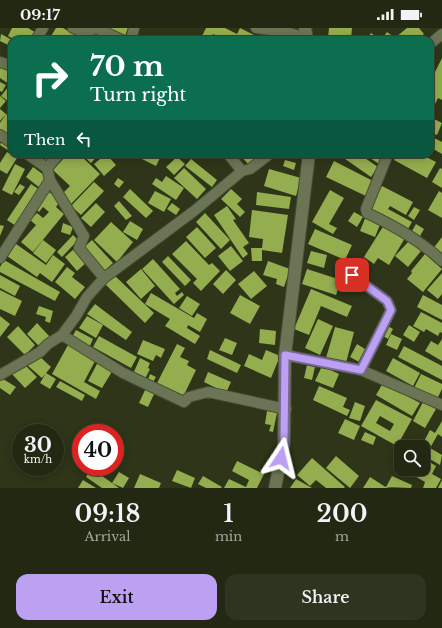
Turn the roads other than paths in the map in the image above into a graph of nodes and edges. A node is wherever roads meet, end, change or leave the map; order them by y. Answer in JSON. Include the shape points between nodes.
{"nodes":[{"id":1,"x":73,"y":28,"type":"edge"},
{"id":2,"x":256,"y":28,"type":"edge"},
{"id":3,"x":442,"y":34,"type":"edge"},
{"id":4,"x":306,"y":35,"type":"edge"},
{"id":5,"x":82,"y":36,"type":"edge"},
{"id":6,"x":84,"y":36,"type":"edge"},
{"id":7,"x":113,"y":36,"type":"edge"},
{"id":8,"x":434,"y":41,"type":"edge"},
{"id":9,"x":33,"y":158,"type":"edge"},
{"id":10,"x":56,"y":158,"type":"edge"},
{"id":11,"x":231,"y":158,"type":"edge"},
{"id":12,"x":265,"y":158,"type":"edge"},
{"id":13,"x":308,"y":158,"type":"edge"},
{"id":14,"x":385,"y":158,"type":"edge"},
{"id":15,"x":47,"y":168,"type":"junction"},
{"id":16,"x":242,"y":171,"type":"junction"},
{"id":17,"x":50,"y":180,"type":"junction"},
{"id":18,"x":0,"y":258,"type":"edge"},
{"id":19,"x":442,"y":262,"type":"edge"},
{"id":20,"x":352,"y":275,"type":"dead end"},
{"id":21,"x":104,"y":278,"type":"junction"},
{"id":22,"x":62,"y":335,"type":"junction"},
{"id":23,"x":285,"y":355,"type":"junction"},
{"id":24,"x":361,"y":370,"type":"junction"},
{"id":25,"x":0,"y":375,"type":"edge"},
{"id":26,"x":442,"y":405,"type":"edge"},
{"id":27,"x":286,"y":409,"type":"junction"},
{"id":28,"x":275,"y":488,"type":"edge"}],
"edges":[{"from":1,"to":5,"type":"street"},
{"from":2,"to":4,"type":"street"},
{"from":3,"to":8,"type":"street"},
{"from":6,"to":7,"type":"street","via":[[96,28]]},
{"from":9,"to":15,"type":"street"},
{"from":10,"to":15,"type":"street"},
{"from":11,"to":16,"type":"street"},
{"from":12,"to":16,"type":"street","via":[[250,169]]},
{"from":13,"to":23,"type":"street"},
{"from":14,"to":19,"type":"street","via":[[366,209],[367,213],[409,234]]},
{"from":15,"to":17,"type":"street"},
{"from":16,"to":21,"type":"street"},
{"from":17,"to":18,"type":"street"},
{"from":17,"to":21,"type":"street","via":[[84,236],[80,248]]},
{"from":20,"to":24,"type":"street","via":[[387,301],[391,310]]},
{"from":21,"to":22,"type":"street","via":[[87,297]]},
{"from":22,"to":25,"type":"street","via":[[40,352]]},
{"from":22,"to":27,"type":"street","via":[[123,372],[184,402],[189,397],[208,392]]},
{"from":23,"to":24,"type":"street"},
{"from":23,"to":27,"type":"street"},
{"from":24,"to":26,"type":"street"},
{"from":27,"to":28,"type":"street","via":[[284,443]]}]}
